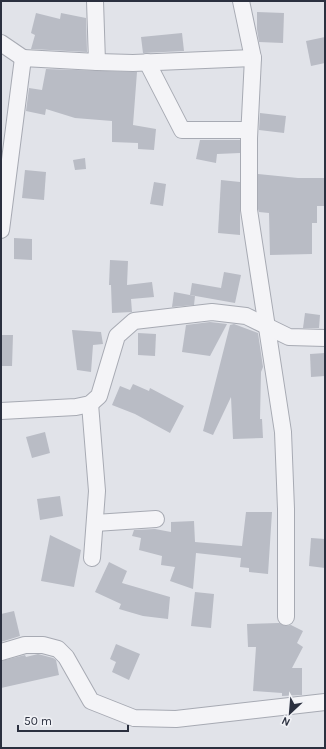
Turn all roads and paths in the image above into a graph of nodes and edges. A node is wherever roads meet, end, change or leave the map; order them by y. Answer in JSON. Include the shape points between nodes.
{"nodes":[{"id":1,"x":95,"y":1,"type":"edge"},
{"id":2,"x":242,"y":1,"type":"edge"},
{"id":3,"x":1,"y":43,"type":"edge"},
{"id":4,"x":23,"y":58,"type":"junction"},
{"id":5,"x":253,"y":58,"type":"junction"},
{"id":6,"x":97,"y":62,"type":"junction"},
{"id":7,"x":147,"y":62,"type":"junction"},
{"id":8,"x":249,"y":130,"type":"junction"},
{"id":9,"x":1,"y":230,"type":"edge"},
{"id":10,"x":268,"y":328,"type":"junction"},
{"id":11,"x":325,"y":338,"type":"edge"},
{"id":12,"x":90,"y":404,"type":"junction"},
{"id":13,"x":1,"y":411,"type":"edge"},
{"id":14,"x":156,"y":519,"type":"dead end"},
{"id":15,"x":95,"y":523,"type":"junction"},
{"id":16,"x":92,"y":558,"type":"dead end"},
{"id":17,"x":286,"y":617,"type":"dead end"},
{"id":18,"x":1,"y":652,"type":"edge"},
{"id":19,"x":325,"y":702,"type":"edge"}],
"edges":[{"from":1,"to":6,"type":"street"},
{"from":2,"to":5,"type":"street"},
{"from":3,"to":4,"type":"street"},
{"from":4,"to":6,"type":"street"},
{"from":4,"to":9,"type":"street"},
{"from":5,"to":7,"type":"street"},
{"from":5,"to":8,"type":"street"},
{"from":6,"to":7,"type":"street"},
{"from":7,"to":8,"type":"street","via":[[182,130]]},
{"from":8,"to":10,"type":"street","via":[[249,210]]},
{"from":10,"to":11,"type":"street","via":[[289,337]]},
{"from":10,"to":12,"type":"street","via":[[246,316],[212,312],[134,321],[117,336],[99,396]]},
{"from":10,"to":17,"type":"street","via":[[283,432]]},
{"from":12,"to":13,"type":"street"},
{"from":12,"to":15,"type":"street","via":[[97,491]]},
{"from":14,"to":15,"type":"street"},
{"from":15,"to":16,"type":"street"},
{"from":18,"to":19,"type":"street","via":[[25,645],[58,648],[66,657],[91,701],[134,718],[176,719]]}]}
